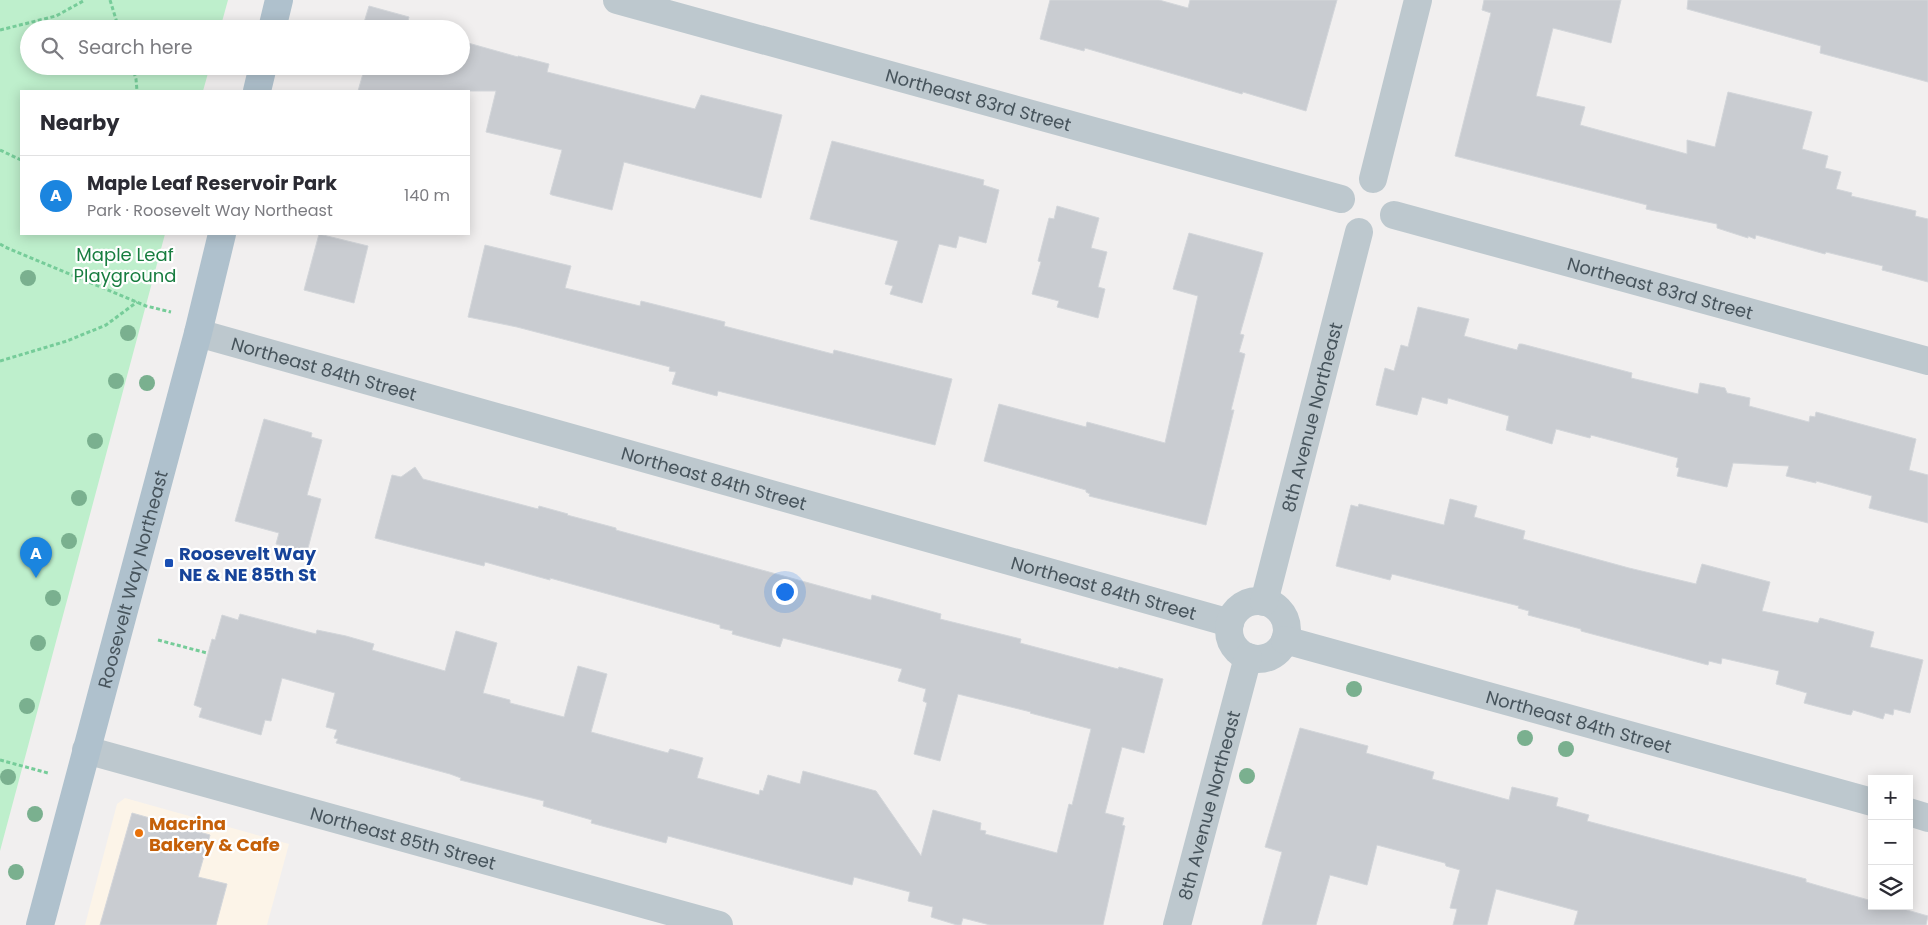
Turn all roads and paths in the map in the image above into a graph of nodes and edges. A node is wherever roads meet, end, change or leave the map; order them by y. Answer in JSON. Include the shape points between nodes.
{"nodes":[{"id":1,"x":85,"y":0,"type":"edge"},
{"id":2,"x":110,"y":0,"type":"edge"},
{"id":3,"x":279,"y":0,"type":"edge"},
{"id":4,"x":617,"y":0,"type":"edge"},
{"id":5,"x":1418,"y":0,"type":"edge"},
{"id":6,"x":40,"y":20,"type":"edge"},
{"id":7,"x":117,"y":20,"type":"edge"},
{"id":8,"x":274,"y":20,"type":"edge"},
{"id":9,"x":20,"y":25,"type":"edge"},
{"id":10,"x":0,"y":30,"type":"edge"},
{"id":11,"x":135,"y":75,"type":"edge"},
{"id":12,"x":261,"y":75,"type":"edge"},
{"id":13,"x":137,"y":90,"type":"edge"},
{"id":14,"x":257,"y":90,"type":"edge"},
{"id":15,"x":0,"y":150,"type":"edge"},
{"id":16,"x":20,"y":160,"type":"edge"},
{"id":17,"x":1373,"y":179,"type":"junction"},
{"id":18,"x":1341,"y":199,"type":"junction"},
{"id":19,"x":1394,"y":215,"type":"junction"},
{"id":20,"x":1359,"y":232,"type":"junction"},
{"id":21,"x":222,"y":235,"type":"edge"},
{"id":22,"x":0,"y":244,"type":"edge"},
{"id":23,"x":137,"y":302,"type":"junction"},
{"id":24,"x":176,"y":314,"type":"dead end"},
{"id":25,"x":198,"y":333,"type":"junction"},
{"id":26,"x":0,"y":361,"type":"edge"},
{"id":27,"x":1928,"y":361,"type":"edge"},
{"id":28,"x":1264,"y":602,"type":"junction"},
{"id":29,"x":1230,"y":623,"type":"junction"},
{"id":30,"x":158,"y":640,"type":"dead end"},
{"id":31,"x":1285,"y":640,"type":"junction"},
{"id":32,"x":207,"y":653,"type":"dead end"},
{"id":33,"x":1248,"y":657,"type":"junction"},
{"id":34,"x":86,"y":750,"type":"junction"},
{"id":35,"x":0,"y":760,"type":"edge"},
{"id":36,"x":38,"y":770,"type":"dead end"},
{"id":37,"x":1868,"y":801,"type":"edge"},
{"id":38,"x":1913,"y":813,"type":"edge"},
{"id":39,"x":1928,"y":818,"type":"edge"},
{"id":40,"x":40,"y":925,"type":"edge"},
{"id":41,"x":719,"y":925,"type":"edge"},
{"id":42,"x":1177,"y":925,"type":"edge"}],
"edges":[{"from":1,"to":6,"type":"path","via":[[56,16]]},
{"from":2,"to":7,"type":"path"},
{"from":3,"to":8,"type":"main road"},
{"from":4,"to":18,"type":"street","name":"Northeast 83rd Street"},
{"from":5,"to":17,"type":"street"},
{"from":9,"to":10,"type":"path"},
{"from":11,"to":13,"type":"path"},
{"from":12,"to":14,"type":"main road"},
{"from":15,"to":16,"type":"path"},
{"from":17,"to":18,"type":"street","via":[[1353,182]]},
{"from":17,"to":19,"type":"street","via":[[1380,180],[1393,194],[1396,203]]},
{"from":18,"to":20,"type":"street","via":[[1341,213],[1345,221]]},
{"from":19,"to":20,"type":"street","via":[[1377,232]]},
{"from":19,"to":27,"type":"street","name":"Northeast 83rd Street"},
{"from":20,"to":28,"type":"street","name":"8th Avenue Northeast"},
{"from":21,"to":25,"type":"main road","name":"Roosevelt Way Northeast"},
{"from":22,"to":23,"type":"path"},
{"from":23,"to":24,"type":"path"},
{"from":23,"to":26,"type":"path","via":[[106,325],[42,350]]},
{"from":25,"to":29,"type":"street","name":"Northeast 84th Street"},
{"from":25,"to":34,"type":"main road","name":"Roosevelt Way Northeast"},
{"from":28,"to":29,"type":"street","via":[[1244,605],[1236,611]]},
{"from":28,"to":31,"type":"street","via":[[1271,604],[1284,617],[1287,626]]},
{"from":29,"to":33,"type":"street","via":[[1230,639],[1234,648]]},
{"from":30,"to":32,"type":"path"},
{"from":31,"to":33,"type":"street","via":[[1271,656],[1261,659]]},
{"from":31,"to":37,"type":"street","name":"Northeast 84th Street"},
{"from":33,"to":42,"type":"street","name":"8th Avenue Northeast"},
{"from":34,"to":40,"type":"main road","name":"Roosevelt Way Northeast"},
{"from":34,"to":41,"type":"street","name":"Northeast 85th Street"},
{"from":35,"to":36,"type":"path"},
{"from":38,"to":39,"type":"street"}]}
